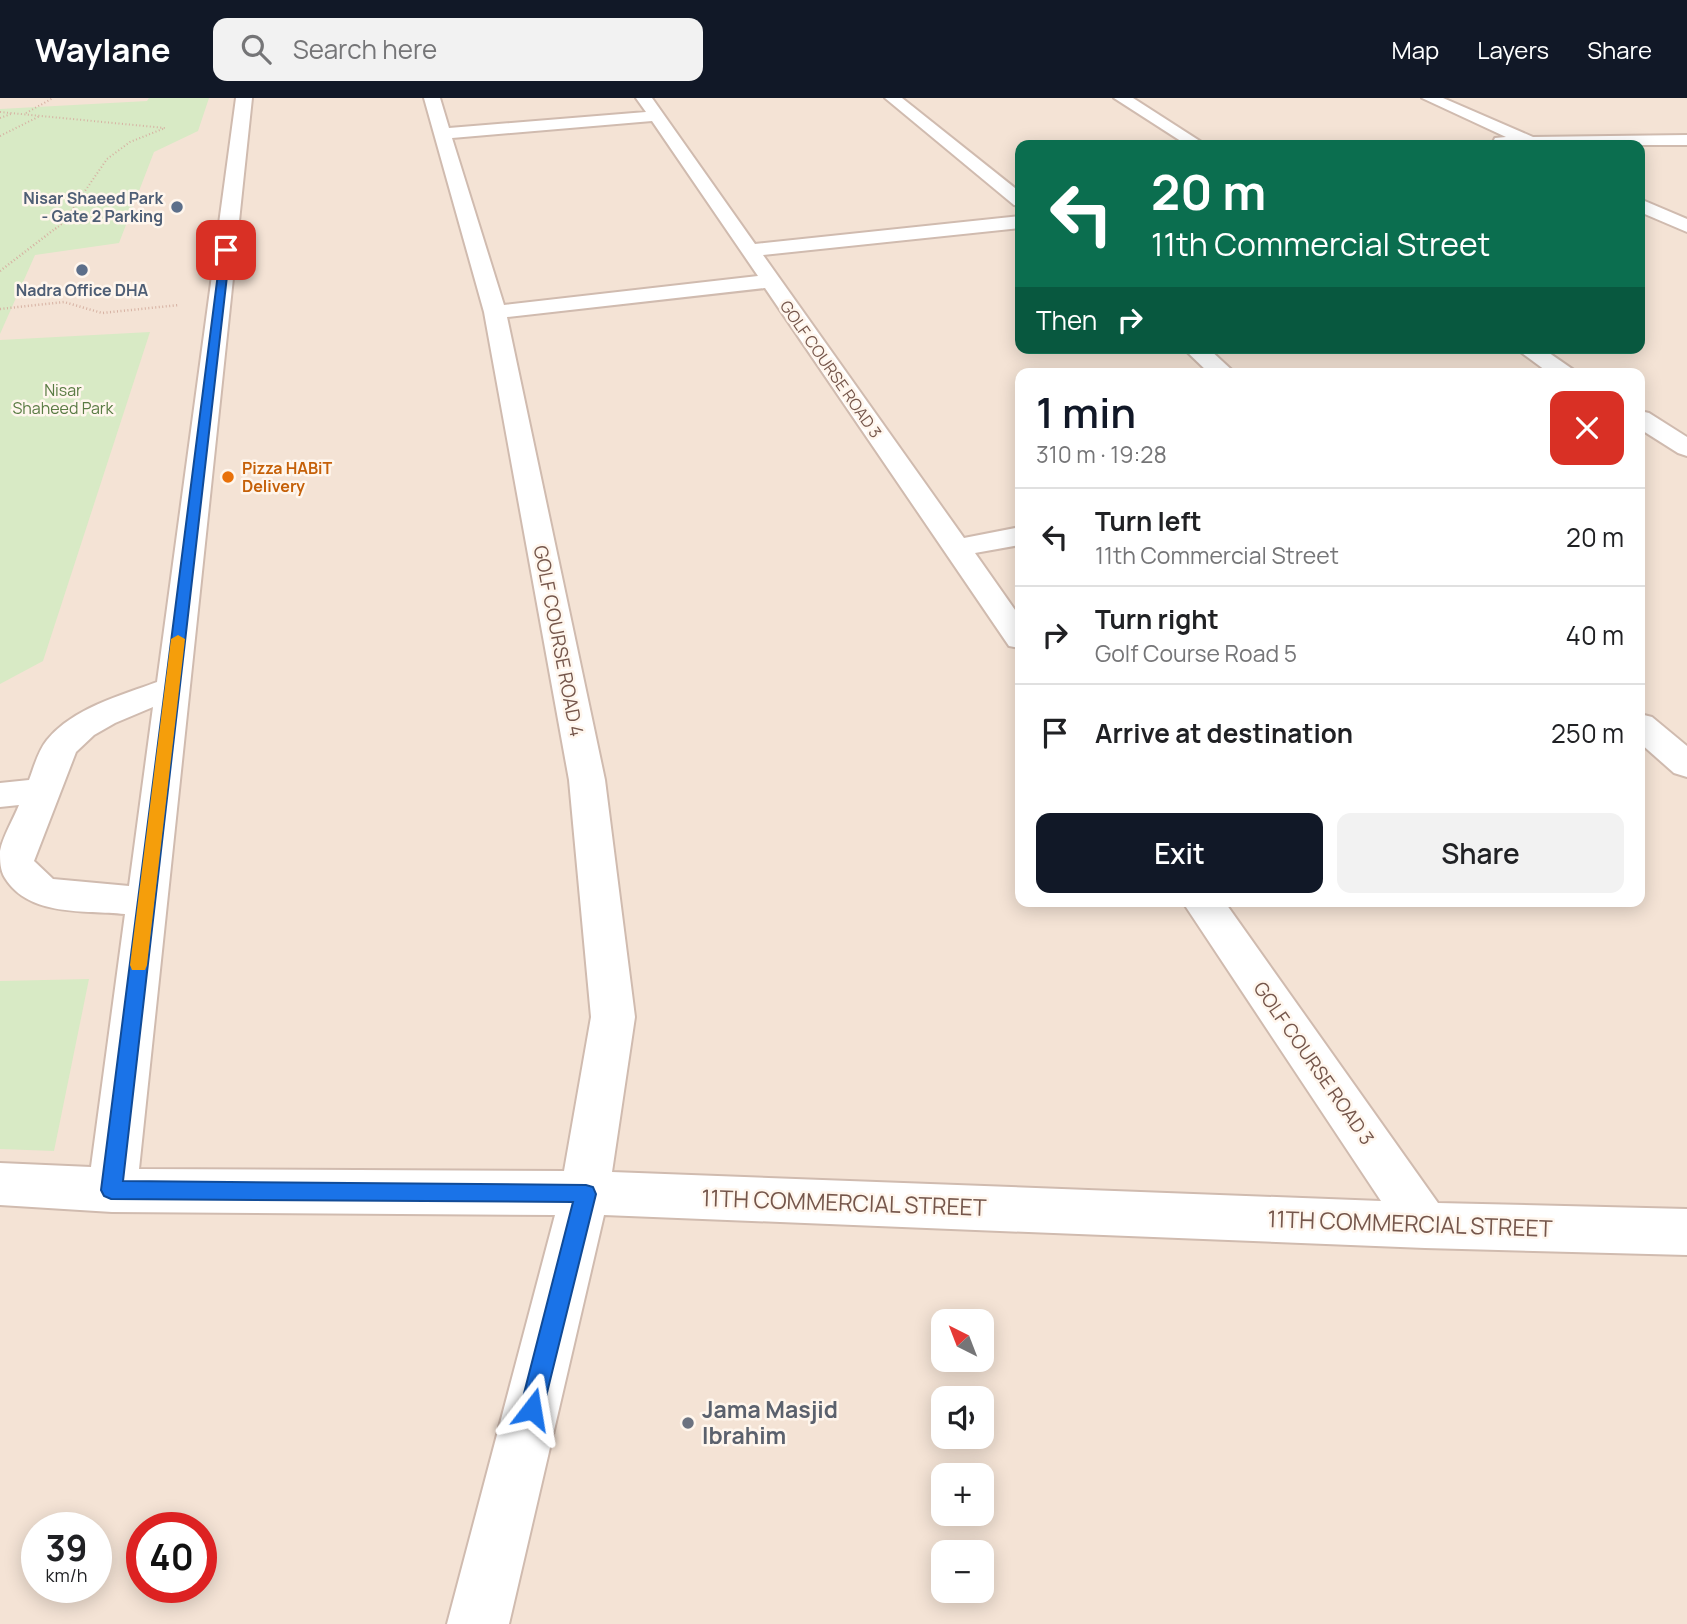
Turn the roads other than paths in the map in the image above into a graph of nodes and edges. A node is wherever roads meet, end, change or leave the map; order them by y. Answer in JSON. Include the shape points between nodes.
{"nodes":[{"id":1,"x":244,"y":98,"type":"edge"},
{"id":2,"x":432,"y":98,"type":"edge"},
{"id":3,"x":893,"y":98,"type":"edge"},
{"id":4,"x":1122,"y":98,"type":"edge"},
{"id":5,"x":1423,"y":101,"type":"edge"},
{"id":6,"x":649,"y":107,"type":"edge"},
{"id":7,"x":441,"y":134,"type":"junction"},
{"id":8,"x":1190,"y":140,"type":"edge"},
{"id":9,"x":1497,"y":140,"type":"edge"},
{"id":10,"x":1526,"y":140,"type":"edge"},
{"id":11,"x":1687,"y":140,"type":"edge"},
{"id":12,"x":1645,"y":141,"type":"edge"},
{"id":13,"x":1645,"y":192,"type":"edge"},
{"id":14,"x":1015,"y":197,"type":"edge"},
{"id":15,"x":1645,"y":207,"type":"edge"},
{"id":16,"x":1687,"y":211,"type":"edge"},
{"id":17,"x":1015,"y":223,"type":"edge"},
{"id":18,"x":1687,"y":226,"type":"edge"},
{"id":19,"x":750,"y":250,"type":"junction"},
{"id":20,"x":770,"y":282,"type":"junction"},
{"id":21,"x":495,"y":312,"type":"junction"},
{"id":22,"x":1201,"y":354,"type":"edge"},
{"id":23,"x":1536,"y":354,"type":"edge"},
{"id":24,"x":1217,"y":368,"type":"edge"},
{"id":25,"x":1558,"y":368,"type":"edge"},
{"id":26,"x":1645,"y":421,"type":"edge"},
{"id":27,"x":1687,"y":448,"type":"edge"},
{"id":28,"x":1015,"y":537,"type":"edge"},
{"id":29,"x":957,"y":548,"type":"junction"},
{"id":30,"x":1015,"y":632,"type":"edge"},
{"id":31,"x":172,"y":688,"type":"junction"},
{"id":32,"x":1645,"y":729,"type":"edge"},
{"id":33,"x":1687,"y":765,"type":"edge"},
{"id":34,"x":43,"y":790,"type":"junction"},
{"id":35,"x":0,"y":795,"type":"edge"},
{"id":36,"x":146,"y":902,"type":"junction"},
{"id":37,"x":1206,"y":907,"type":"edge"},
{"id":38,"x":0,"y":1184,"type":"edge"},
{"id":39,"x":111,"y":1190,"type":"junction"},
{"id":40,"x":586,"y":1194,"type":"junction"},
{"id":41,"x":1425,"y":1225,"type":"junction"},
{"id":42,"x":1687,"y":1232,"type":"edge"},
{"id":43,"x":478,"y":1624,"type":"edge"}],
"edges":[{"from":1,"to":31,"type":"street"},
{"from":2,"to":7,"type":"street","name":"GOLF COURSE ROAD 4"},
{"from":3,"to":14,"type":"street"},
{"from":4,"to":8,"type":"street"},
{"from":5,"to":9,"type":"street"},
{"from":5,"to":10,"type":"street"},
{"from":6,"to":7,"type":"street"},
{"from":6,"to":19,"type":"street","name":"GOLF COURSE ROAD 3"},
{"from":7,"to":21,"type":"street","name":"GOLF COURSE ROAD 4"},
{"from":11,"to":12,"type":"street"},
{"from":13,"to":16,"type":"street"},
{"from":15,"to":18,"type":"street"},
{"from":17,"to":19,"type":"street"},
{"from":19,"to":20,"type":"street","name":"GOLF COURSE ROAD 3"},
{"from":20,"to":21,"type":"street"},
{"from":20,"to":29,"type":"street","name":"GOLF COURSE ROAD 3"},
{"from":21,"to":40,"type":"street","name":"GOLF COURSE ROAD 4","via":[[587,780],[613,1017]]},
{"from":22,"to":24,"type":"street"},
{"from":23,"to":25,"type":"street"},
{"from":26,"to":27,"type":"street"},
{"from":28,"to":29,"type":"street"},
{"from":29,"to":30,"type":"street","name":"GOLF COURSE ROAD 3"},
{"from":31,"to":34,"type":"street","via":[[82,727],[60,747]]},
{"from":31,"to":36,"type":"street"},
{"from":32,"to":33,"type":"street"},
{"from":34,"to":35,"type":"street"},
{"from":34,"to":36,"type":"street","via":[[15,862],[25,878],[43,892]]},
{"from":36,"to":39,"type":"street"},
{"from":37,"to":41,"type":"street","name":"GOLF COURSE ROAD 3"},
{"from":38,"to":39,"type":"street","name":"11TH COMMERCIAL STREET"},
{"from":39,"to":40,"type":"street","name":"11TH COMMERCIAL STREET"},
{"from":40,"to":41,"type":"street","name":"11TH COMMERCIAL STREET"},
{"from":40,"to":43,"type":"street","name":"GOLF COURSE ROAD 4"},
{"from":41,"to":42,"type":"street","name":"11TH COMMERCIAL STREET"}]}
